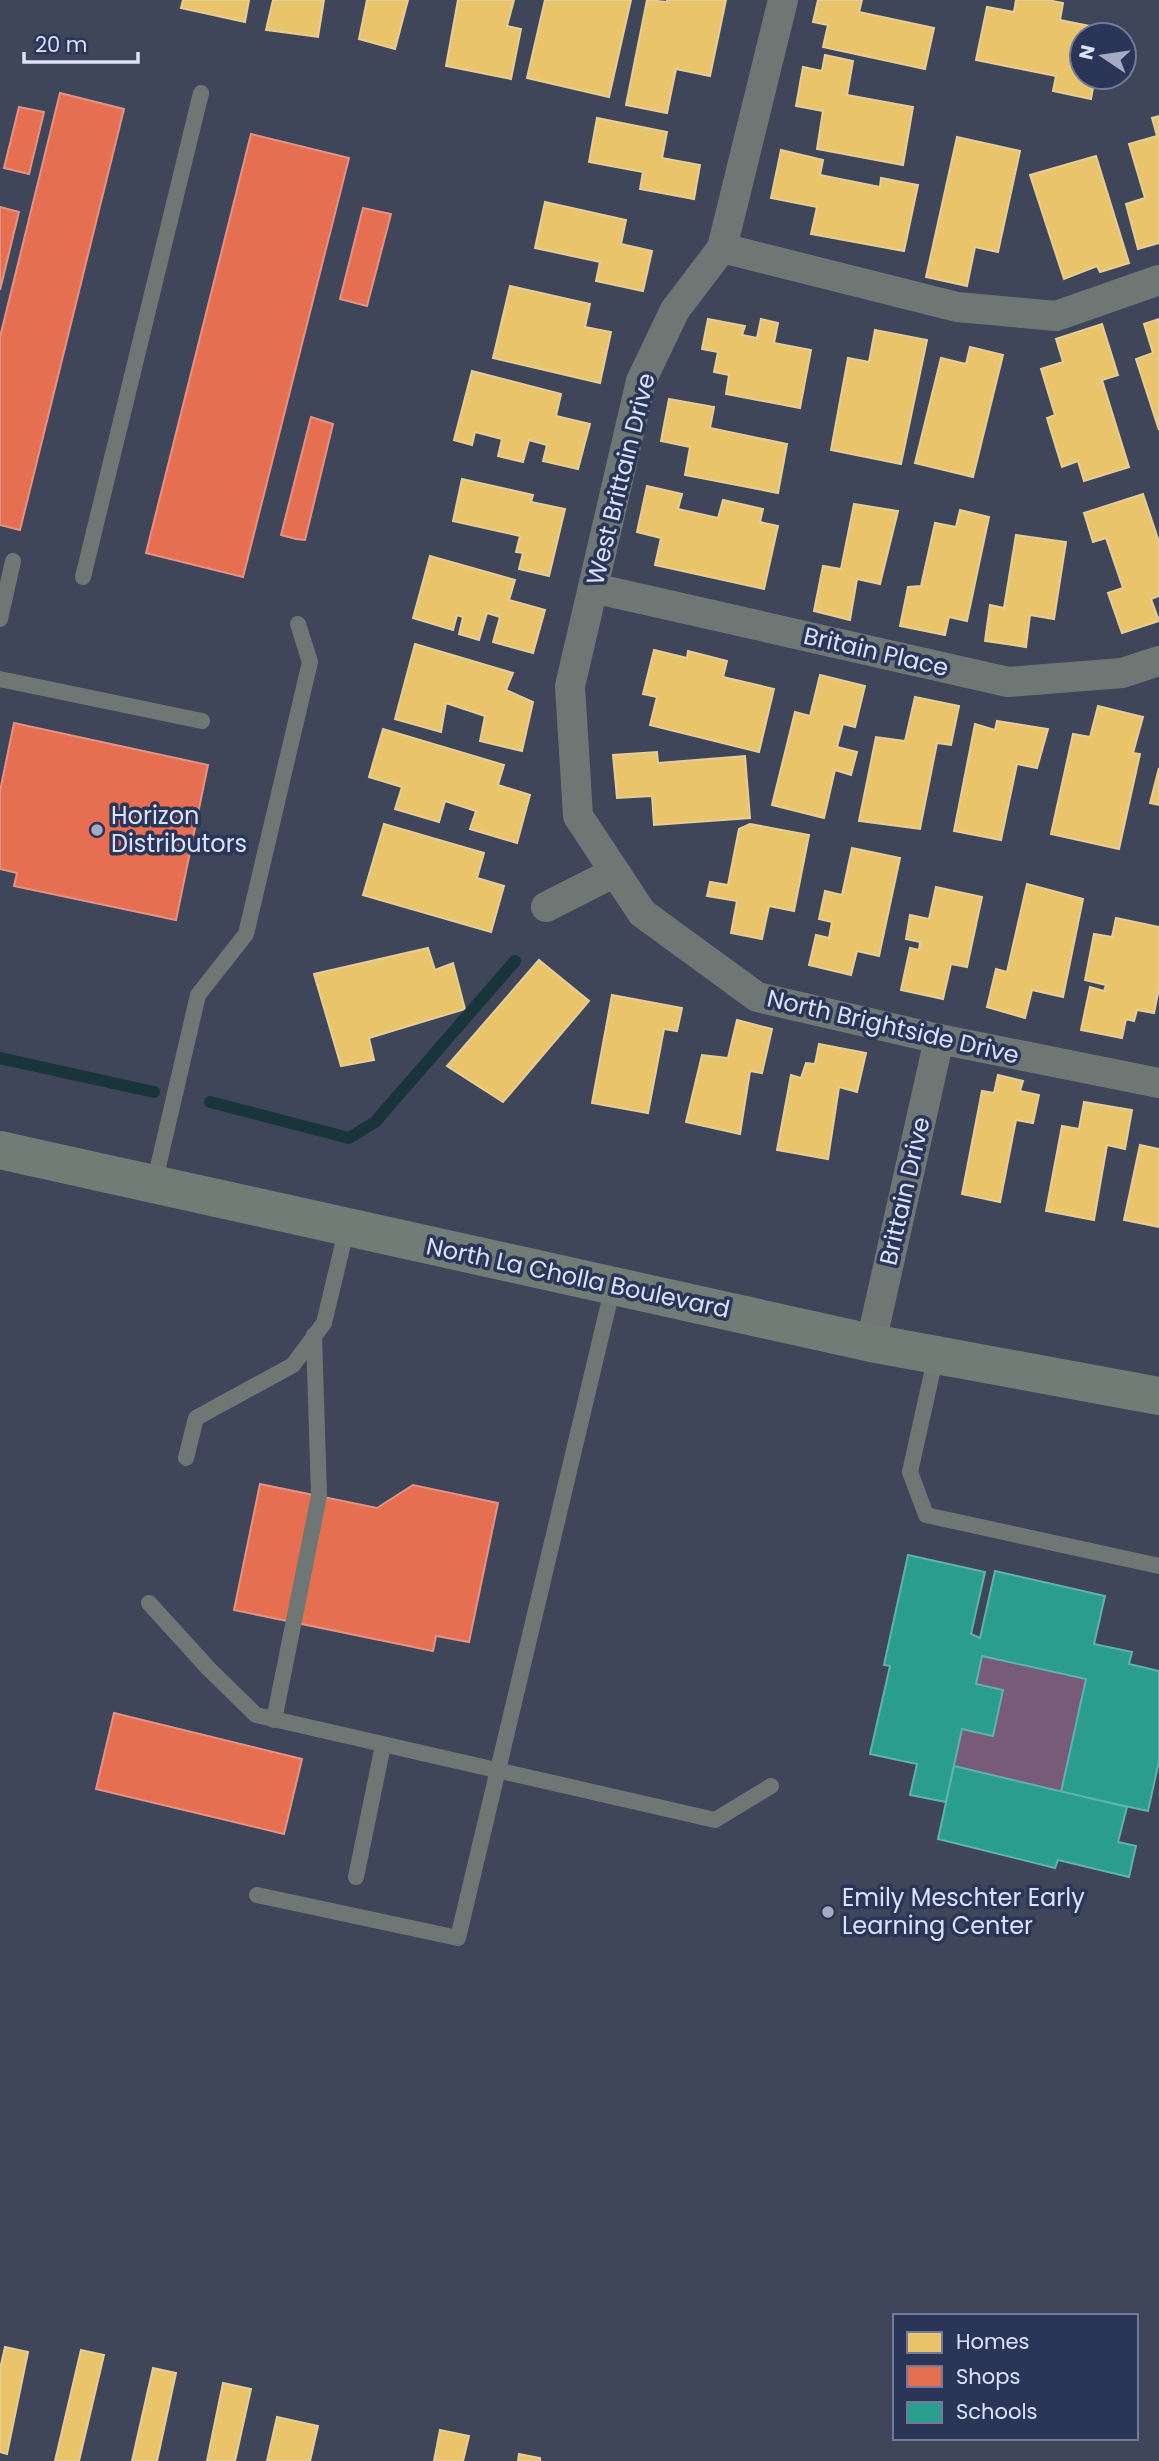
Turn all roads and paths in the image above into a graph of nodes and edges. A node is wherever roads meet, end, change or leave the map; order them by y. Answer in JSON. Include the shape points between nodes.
{"nodes":[{"id":1,"x":783,"y":0,"type":"edge"},
{"id":2,"x":201,"y":93,"type":"dead end"},
{"id":3,"x":722,"y":248,"type":"junction"},
{"id":4,"x":1159,"y":280,"type":"edge"},
{"id":5,"x":13,"y":561,"type":"dead end"},
{"id":6,"x":83,"y":577,"type":"dead end"},
{"id":7,"x":593,"y":589,"type":"junction"},
{"id":8,"x":0,"y":620,"type":"edge"},
{"id":9,"x":298,"y":624,"type":"dead end"},
{"id":10,"x":1159,"y":661,"type":"edge"},
{"id":11,"x":0,"y":680,"type":"edge"},
{"id":12,"x":202,"y":721,"type":"dead end"},
{"id":13,"x":578,"y":816,"type":"joint"},
{"id":14,"x":615,"y":872,"type":"junction"},
{"id":15,"x":546,"y":907,"type":"dead end"},
{"id":16,"x":939,"y":1039,"type":"junction"},
{"id":17,"x":1159,"y":1083,"type":"edge"},
{"id":18,"x":0,"y":1150,"type":"edge"},
{"id":19,"x":154,"y":1184,"type":"junction"},
{"id":20,"x":347,"y":1227,"type":"junction"},
{"id":21,"x":613,"y":1286,"type":"junction"},
{"id":22,"x":314,"y":1335,"type":"junction"},
{"id":23,"x":872,"y":1343,"type":"junction"},
{"id":24,"x":936,"y":1355,"type":"junction"},
{"id":25,"x":1159,"y":1396,"type":"edge"},
{"id":26,"x":186,"y":1458,"type":"dead end"},
{"id":27,"x":1159,"y":1566,"type":"edge"},
{"id":28,"x":149,"y":1604,"type":"dead end"},
{"id":29,"x":274,"y":1720,"type":"junction"},
{"id":30,"x":383,"y":1745,"type":"junction"},
{"id":31,"x":497,"y":1771,"type":"junction"},
{"id":32,"x":771,"y":1786,"type":"dead end"},
{"id":33,"x":356,"y":1877,"type":"dead end"},
{"id":34,"x":257,"y":1895,"type":"dead end"}],
"edges":[{"from":1,"to":3,"type":"street","name":"West Brittain Drive"},
{"from":2,"to":6,"type":"lane"},
{"from":3,"to":4,"type":"street","via":[[957,307],[1056,316]]},
{"from":3,"to":7,"type":"street","name":"West Brittain Drive","via":[[675,310],[641,381]]},
{"from":5,"to":8,"type":"lane"},
{"from":7,"to":10,"type":"street","name":"Britain Place","via":[[1009,682],[1122,673]]},
{"from":7,"to":13,"type":"street","name":"West Brittain Drive","via":[[570,686]]},
{"from":9,"to":19,"type":"lane","via":[[310,662],[246,934],[198,995]]},
{"from":11,"to":12,"type":"lane"},
{"from":13,"to":14,"type":"street","name":"North Brightside Drive"},
{"from":14,"to":15,"type":"street"},
{"from":14,"to":16,"type":"street","name":"North Brightside Drive","via":[[642,913],[757,997]]},
{"from":16,"to":17,"type":"street","name":"North Brightside Drive"},
{"from":16,"to":23,"type":"street","name":"Brittain Drive"},
{"from":18,"to":19,"type":"street","name":"North La Cholla Boulevard"},
{"from":19,"to":20,"type":"street","name":"North La Cholla Boulevard"},
{"from":20,"to":21,"type":"street","name":"North La Cholla Boulevard"},
{"from":20,"to":22,"type":"lane","via":[[324,1323]]},
{"from":21,"to":23,"type":"street","name":"North La Cholla Boulevard"},
{"from":21,"to":31,"type":"lane"},
{"from":22,"to":26,"type":"lane","via":[[293,1365],[196,1418]]},
{"from":22,"to":29,"type":"lane","via":[[319,1496]]},
{"from":23,"to":24,"type":"street","name":"North La Cholla Boulevard"},
{"from":24,"to":25,"type":"street","name":"North La Cholla Boulevard"},
{"from":24,"to":27,"type":"lane","via":[[910,1472],[926,1515]]},
{"from":28,"to":29,"type":"lane","via":[[256,1716]]},
{"from":29,"to":30,"type":"lane"},
{"from":30,"to":31,"type":"lane"},
{"from":30,"to":33,"type":"lane"},
{"from":31,"to":32,"type":"lane","via":[[715,1820]]},
{"from":31,"to":34,"type":"lane","via":[[457,1938]]}]}
